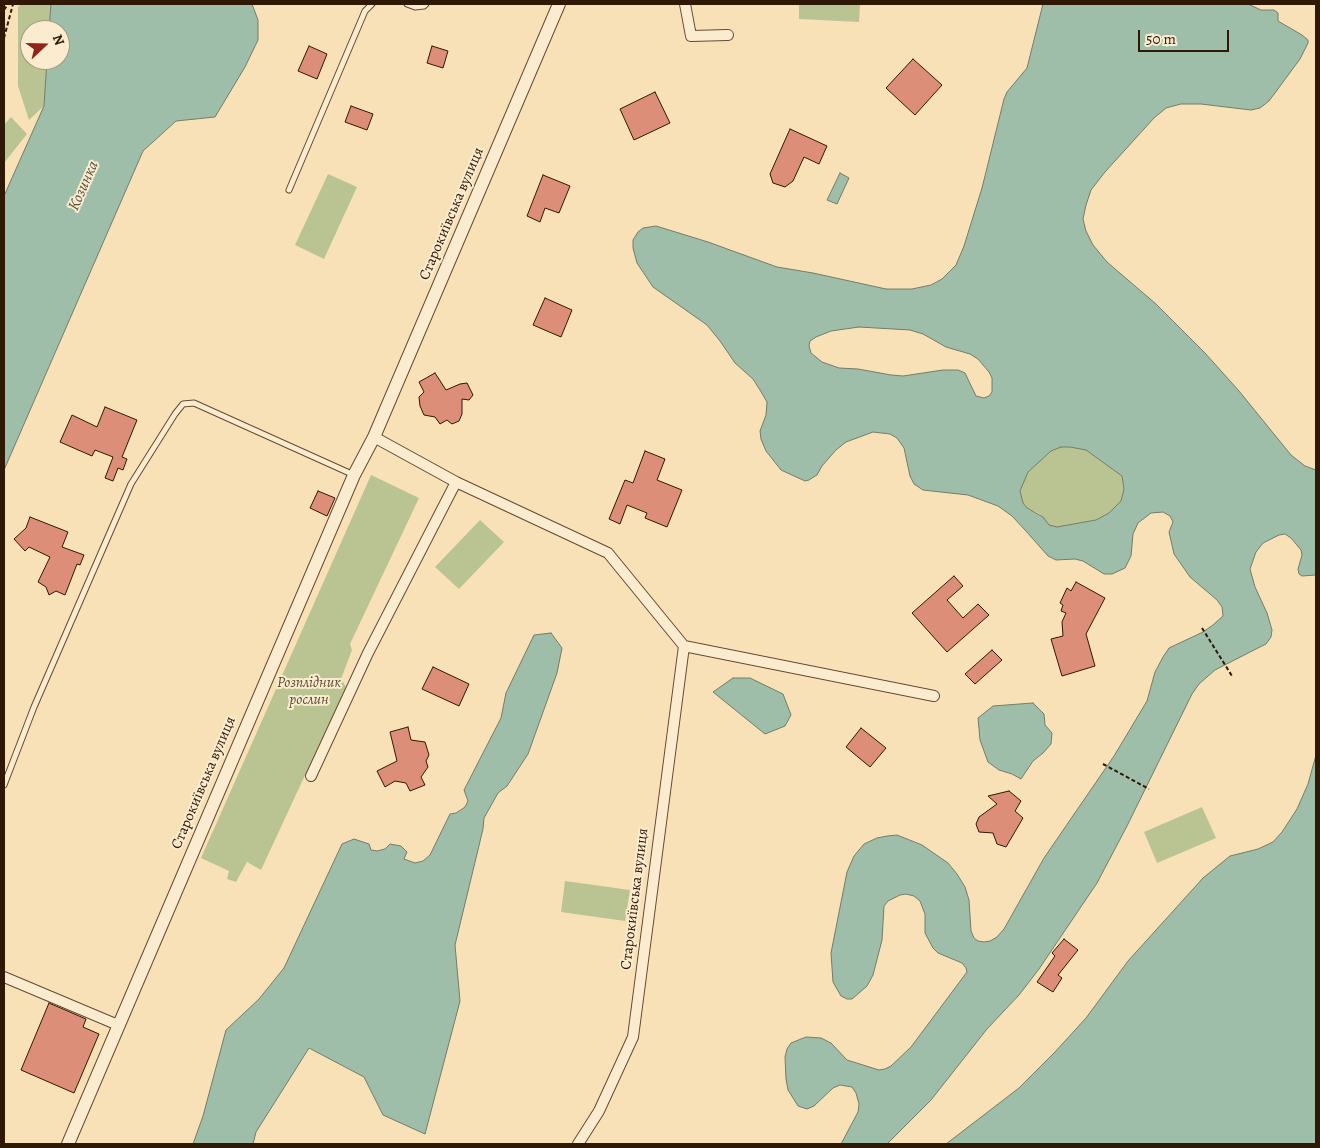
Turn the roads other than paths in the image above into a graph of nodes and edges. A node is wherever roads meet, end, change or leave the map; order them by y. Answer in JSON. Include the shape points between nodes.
{"nodes":[{"id":1,"x":372,"y":4,"type":"edge"},
{"id":2,"x":406,"y":4,"type":"edge"},
{"id":3,"x":426,"y":4,"type":"edge"},
{"id":4,"x":559,"y":4,"type":"edge"},
{"id":5,"x":685,"y":4,"type":"edge"},
{"id":6,"x":728,"y":35,"type":"dead end"},
{"id":7,"x":289,"y":190,"type":"dead end"},
{"id":8,"x":374,"y":437,"type":"junction"},
{"id":9,"x":354,"y":475,"type":"junction"},
{"id":10,"x":456,"y":482,"type":"junction"},
{"id":11,"x":684,"y":646,"type":"junction"},
{"id":12,"x":934,"y":696,"type":"dead end"},
{"id":13,"x":312,"y":776,"type":"dead end"},
{"id":14,"x":4,"y":785,"type":"edge"},
{"id":15,"x":4,"y":977,"type":"edge"},
{"id":16,"x":118,"y":1025,"type":"junction"},
{"id":17,"x":68,"y":1144,"type":"edge"},
{"id":18,"x":578,"y":1144,"type":"edge"}],
"edges":[{"from":1,"to":7,"type":"lane","via":[[365,11]]},
{"from":2,"to":3,"type":"lane","via":[[415,7]]},
{"from":4,"to":8,"type":"street","name":"Старокиївська вулиця"},
{"from":5,"to":6,"type":"street","via":[[691,36]]},
{"from":8,"to":9,"type":"street","name":"Старокиївська вулиця"},
{"from":8,"to":10,"type":"street"},
{"from":9,"to":14,"type":"lane","via":[[194,403],[183,404],[131,484],[34,707]]},
{"from":9,"to":16,"type":"street","name":"Старокиївська вулиця"},
{"from":10,"to":11,"type":"street","via":[[608,554]]},
{"from":10,"to":13,"type":"street","via":[[368,653]]},
{"from":11,"to":12,"type":"street"},
{"from":11,"to":18,"type":"street","name":"Старокиївська вулиця","via":[[633,1037],[599,1111]]},
{"from":15,"to":16,"type":"street"},
{"from":16,"to":17,"type":"street","name":"Старокиївська вулиця"}]}
